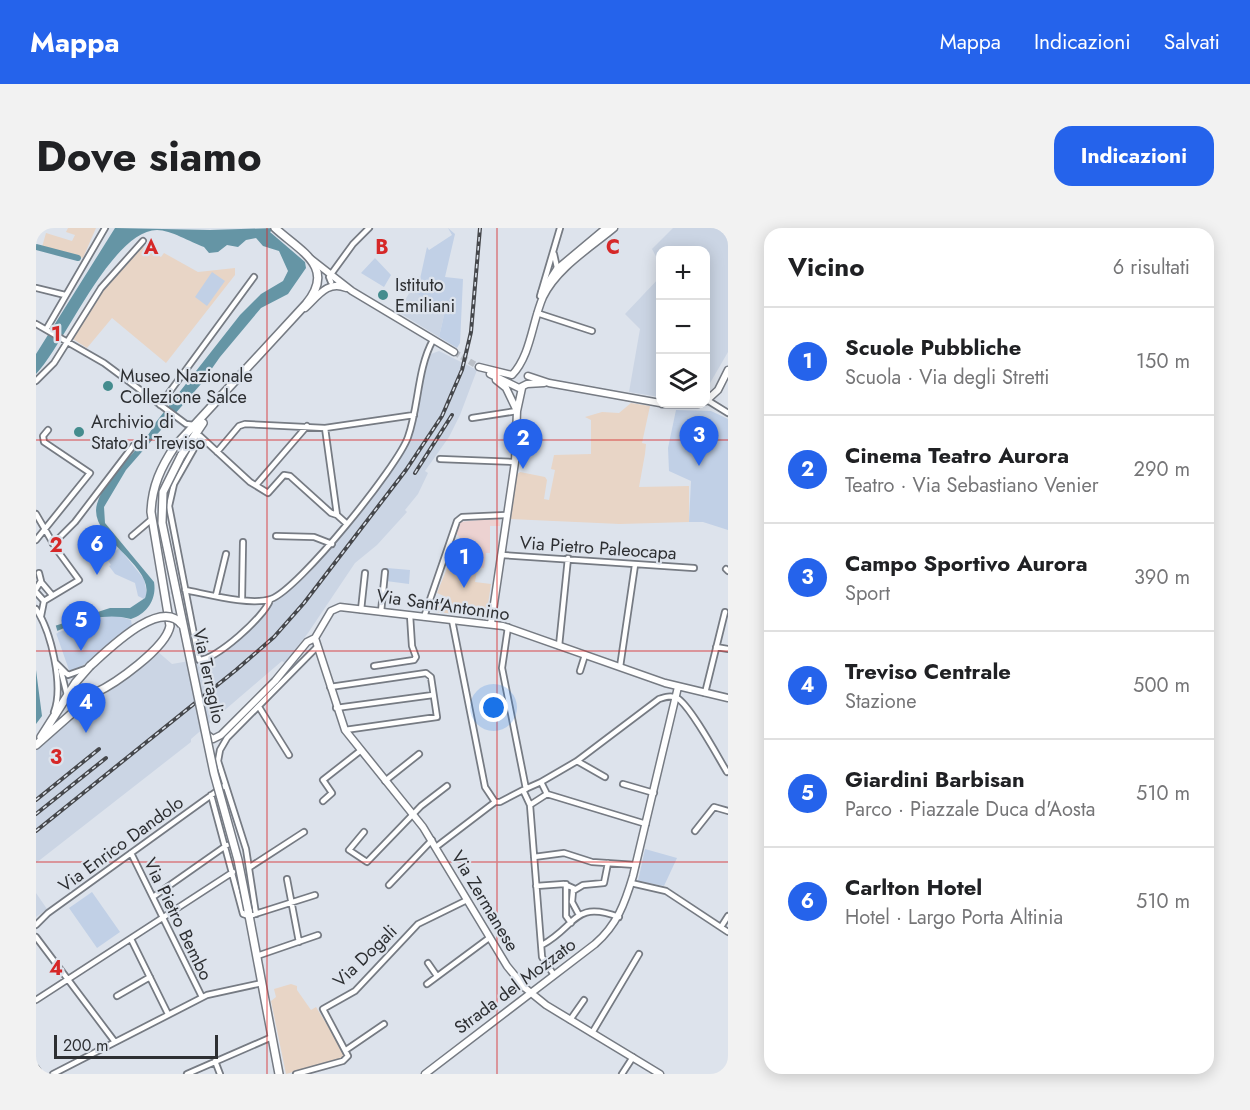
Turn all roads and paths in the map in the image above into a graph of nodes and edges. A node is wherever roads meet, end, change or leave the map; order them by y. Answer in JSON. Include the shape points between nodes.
{"nodes":[{"id":1,"x":105,"y":228,"type":"edge"},
{"id":2,"x":274,"y":228,"type":"edge"},
{"id":3,"x":369,"y":228,"type":"edge"},
{"id":4,"x":560,"y":228,"type":"edge"},
{"id":5,"x":606,"y":228,"type":"edge"},
{"id":6,"x":614,"y":228,"type":"edge"},
{"id":7,"x":143,"y":241,"type":"dead end"},
{"id":8,"x":554,"y":250,"type":"junction"},
{"id":9,"x":308,"y":257,"type":"junction"},
{"id":10,"x":548,"y":266,"type":"junction"},
{"id":11,"x":557,"y":269,"type":"junction"},
{"id":12,"x":254,"y":278,"type":"dead end"},
{"id":13,"x":332,"y":281,"type":"junction"},
{"id":14,"x":36,"y":288,"type":"edge"},
{"id":15,"x":64,"y":295,"type":"junction"},
{"id":16,"x":540,"y":296,"type":"junction"},
{"id":17,"x":537,"y":313,"type":"junction"},
{"id":18,"x":290,"y":322,"type":"junction"},
{"id":19,"x":36,"y":324,"type":"edge"},
{"id":20,"x":49,"y":329,"type":"junction"},
{"id":21,"x":592,"y":331,"type":"dead end"},
{"id":22,"x":66,"y":339,"type":"junction"},
{"id":23,"x":433,"y":340,"type":"junction"},
{"id":24,"x":454,"y":352,"type":"tunnel mouth"},
{"id":25,"x":524,"y":358,"type":"junction"},
{"id":26,"x":479,"y":367,"type":"junction"},
{"id":27,"x":728,"y":370,"type":"edge"},
{"id":28,"x":514,"y":373,"type":"junction"},
{"id":29,"x":527,"y":374,"type":"junction"},
{"id":30,"x":36,"y":381,"type":"edge"},
{"id":31,"x":549,"y":383,"type":"junction"},
{"id":32,"x":513,"y":384,"type":"junction"},
{"id":33,"x":524,"y":386,"type":"junction"},
{"id":34,"x":710,"y":397,"type":"edge"},
{"id":35,"x":656,"y":402,"type":"edge"},
{"id":36,"x":710,"y":403,"type":"edge"},
{"id":37,"x":161,"y":405,"type":"junction"},
{"id":38,"x":517,"y":411,"type":"junction"},
{"id":39,"x":208,"y":413,"type":"junction"},
{"id":40,"x":728,"y":413,"type":"edge"},
{"id":41,"x":414,"y":415,"type":"junction"},
{"id":42,"x":472,"y":418,"type":"dead end"},
{"id":43,"x":199,"y":423,"type":"junction"},
{"id":44,"x":307,"y":426,"type":"junction"},
{"id":45,"x":325,"y":428,"type":"junction"},
{"id":46,"x":48,"y":430,"type":"dead end"},
{"id":47,"x":195,"y":435,"type":"junction"},
{"id":48,"x":202,"y":438,"type":"junction"},
{"id":49,"x":133,"y":446,"type":"dead end"},
{"id":50,"x":218,"y":452,"type":"junction"},
{"id":51,"x":185,"y":456,"type":"junction"},
{"id":52,"x":440,"y":459,"type":"dead end"},
{"id":53,"x":515,"y":462,"type":"junction"},
{"id":54,"x":257,"y":484,"type":"junction"},
{"id":55,"x":36,"y":514,"type":"edge"},
{"id":56,"x":338,"y":515,"type":"junction"},
{"id":57,"x":506,"y":515,"type":"junction"},
{"id":58,"x":152,"y":519,"type":"junction"},
{"id":59,"x":347,"y":524,"type":"junction"},
{"id":60,"x":44,"y":528,"type":"junction"},
{"id":61,"x":132,"y":536,"type":"dead end"},
{"id":62,"x":276,"y":536,"type":"dead end"},
{"id":63,"x":36,"y":540,"type":"edge"},
{"id":64,"x":243,"y":542,"type":"dead end"},
{"id":65,"x":53,"y":544,"type":"junction"},
{"id":66,"x":332,"y":544,"type":"junction"},
{"id":67,"x":226,"y":554,"type":"dead end"},
{"id":68,"x":501,"y":555,"type":"junction"},
{"id":69,"x":568,"y":558,"type":"junction"},
{"id":70,"x":635,"y":565,"type":"junction"},
{"id":71,"x":694,"y":568,"type":"dead end"},
{"id":72,"x":385,"y":572,"type":"dead end"},
{"id":73,"x":39,"y":573,"type":"dead end"},
{"id":74,"x":365,"y":573,"type":"dead end"},
{"id":75,"x":41,"y":582,"type":"junction"},
{"id":76,"x":36,"y":590,"type":"edge"},
{"id":77,"x":185,"y":590,"type":"junction"},
{"id":78,"x":52,"y":595,"type":"junction"},
{"id":79,"x":216,"y":595,"type":"junction"},
{"id":80,"x":242,"y":599,"type":"junction"},
{"id":81,"x":270,"y":600,"type":"junction"},
{"id":82,"x":44,"y":601,"type":"junction"},
{"id":83,"x":36,"y":609,"type":"edge"},
{"id":84,"x":361,"y":610,"type":"junction"},
{"id":85,"x":381,"y":612,"type":"junction"},
{"id":86,"x":725,"y":612,"type":"dead end"},
{"id":87,"x":410,"y":615,"type":"junction"},
{"id":88,"x":40,"y":616,"type":"junction"},
{"id":89,"x":424,"y":617,"type":"junction"},
{"id":90,"x":452,"y":620,"type":"junction"},
{"id":91,"x":491,"y":624,"type":"junction"},
{"id":92,"x":183,"y":627,"type":"junction"},
{"id":93,"x":508,"y":627,"type":"junction"},
{"id":94,"x":315,"y":638,"type":"junction"},
{"id":95,"x":559,"y":646,"type":"junction"},
{"id":96,"x":716,"y":646,"type":"junction"},
{"id":97,"x":316,"y":648,"type":"junction"},
{"id":98,"x":728,"y":649,"type":"edge"},
{"id":99,"x":585,"y":655,"type":"junction"},
{"id":100,"x":55,"y":662,"type":"junction"},
{"id":101,"x":90,"y":666,"type":"junction"},
{"id":102,"x":374,"y":666,"type":"dead end"},
{"id":103,"x":620,"y":668,"type":"junction"},
{"id":104,"x":60,"y":669,"type":"junction"},
{"id":105,"x":580,"y":671,"type":"dead end"},
{"id":106,"x":329,"y":687,"type":"junction"},
{"id":107,"x":678,"y":687,"type":"junction"},
{"id":108,"x":705,"y":693,"type":"junction"},
{"id":109,"x":434,"y":695,"type":"junction"},
{"id":110,"x":676,"y":698,"type":"junction"},
{"id":111,"x":728,"y":698,"type":"edge"},
{"id":112,"x":66,"y":700,"type":"junction"},
{"id":113,"x":259,"y":706,"type":"junction"},
{"id":114,"x":336,"y":708,"type":"junction"},
{"id":115,"x":345,"y":730,"type":"junction"},
{"id":116,"x":206,"y":734,"type":"junction"},
{"id":117,"x":38,"y":742,"type":"edge"},
{"id":118,"x":360,"y":751,"type":"junction"},
{"id":119,"x":419,"y":754,"type":"dead end"},
{"id":120,"x":289,"y":755,"type":"dead end"},
{"id":121,"x":577,"y":761,"type":"junction"},
{"id":122,"x":727,"y":772,"type":"edge"},
{"id":123,"x":605,"y":777,"type":"dead end"},
{"id":124,"x":385,"y":781,"type":"junction"},
{"id":125,"x":542,"y":782,"type":"junction"},
{"id":126,"x":623,"y":784,"type":"dead end"},
{"id":127,"x":224,"y":786,"type":"junction"},
{"id":128,"x":447,"y":786,"type":"dead end"},
{"id":129,"x":525,"y":790,"type":"junction"},
{"id":130,"x":654,"y":793,"type":"junction"},
{"id":131,"x":547,"y":794,"type":"junction"},
{"id":132,"x":211,"y":795,"type":"junction"},
{"id":133,"x":323,"y":801,"type":"dead end"},
{"id":134,"x":495,"y":802,"type":"junction"},
{"id":135,"x":530,"y":805,"type":"junction"},
{"id":136,"x":728,"y":811,"type":"edge"},
{"id":137,"x":413,"y":814,"type":"junction"},
{"id":138,"x":646,"y":824,"type":"junction"},
{"id":139,"x":695,"y":831,"type":"dead end"},
{"id":140,"x":304,"y":832,"type":"dead end"},
{"id":141,"x":364,"y":832,"type":"dead end"},
{"id":142,"x":432,"y":840,"type":"junction"},
{"id":143,"x":227,"y":845,"type":"junction"},
{"id":144,"x":435,"y":846,"type":"junction"},
{"id":145,"x":131,"y":853,"type":"junction"},
{"id":146,"x":534,"y":856,"type":"junction"},
{"id":147,"x":608,"y":863,"type":"junction"},
{"id":148,"x":636,"y":865,"type":"junction"},
{"id":149,"x":250,"y":867,"type":"junction"},
{"id":150,"x":233,"y":872,"type":"junction"},
{"id":151,"x":286,"y":879,"type":"dead end"},
{"id":152,"x":566,"y":884,"type":"junction"},
{"id":153,"x":631,"y":884,"type":"junction"},
{"id":154,"x":389,"y":885,"type":"dead end"},
{"id":155,"x":536,"y":886,"type":"junction"},
{"id":156,"x":575,"y":889,"type":"junction"},
{"id":157,"x":315,"y":895,"type":"dead end"},
{"id":158,"x":153,"y":897,"type":"junction"},
{"id":159,"x":467,"y":900,"type":"junction"},
{"id":160,"x":291,"y":902,"type":"junction"},
{"id":161,"x":251,"y":914,"type":"junction"},
{"id":162,"x":579,"y":915,"type":"junction"},
{"id":163,"x":728,"y":916,"type":"edge"},
{"id":164,"x":619,"y":917,"type":"junction"},
{"id":165,"x":164,"y":918,"type":"junction"},
{"id":166,"x":571,"y":923,"type":"junction"},
{"id":167,"x":36,"y":925,"type":"edge"},
{"id":168,"x":721,"y":927,"type":"junction"},
{"id":169,"x":728,"y":932,"type":"edge"},
{"id":170,"x":318,"y":935,"type":"dead end"},
{"id":171,"x":36,"y":937,"type":"edge"},
{"id":172,"x":489,"y":938,"type":"junction"},
{"id":173,"x":131,"y":939,"type":"junction"},
{"id":174,"x":299,"y":942,"type":"junction"},
{"id":175,"x":542,"y":945,"type":"junction"},
{"id":176,"x":639,"y":954,"type":"dead end"},
{"id":177,"x":257,"y":956,"type":"junction"},
{"id":178,"x":428,"y":963,"type":"dead end"},
{"id":179,"x":554,"y":975,"type":"junction"},
{"id":180,"x":437,"y":976,"type":"junction"},
{"id":181,"x":150,"y":977,"type":"junction"},
{"id":182,"x":68,"y":979,"type":"junction"},
{"id":183,"x":262,"y":983,"type":"junction"},
{"id":184,"x":427,"y":984,"type":"dead end"},
{"id":185,"x":530,"y":993,"type":"junction"},
{"id":186,"x":117,"y":996,"type":"dead end"},
{"id":187,"x":202,"y":997,"type":"junction"},
{"id":188,"x":36,"y":1000,"type":"edge"},
{"id":189,"x":584,"y":1000,"type":"dead end"},
{"id":190,"x":168,"y":1014,"type":"junction"},
{"id":191,"x":570,"y":1020,"type":"junction"},
{"id":192,"x":384,"y":1024,"type":"dead end"},
{"id":193,"x":592,"y":1033,"type":"junction"},
{"id":194,"x":272,"y":1036,"type":"junction"},
{"id":195,"x":116,"y":1042,"type":"junction"},
{"id":196,"x":346,"y":1050,"type":"junction"},
{"id":197,"x":633,"y":1057,"type":"junction"},
{"id":198,"x":214,"y":1061,"type":"junction"},
{"id":199,"x":36,"y":1068,"type":"edge"},
{"id":200,"x":40,"y":1074,"type":"edge"},
{"id":201,"x":53,"y":1074,"type":"edge"},
{"id":202,"x":187,"y":1074,"type":"edge"},
{"id":203,"x":220,"y":1074,"type":"edge"},
{"id":204,"x":279,"y":1074,"type":"edge"},
{"id":205,"x":296,"y":1074,"type":"edge"},
{"id":206,"x":424,"y":1074,"type":"edge"},
{"id":207,"x":622,"y":1074,"type":"edge"},
{"id":208,"x":660,"y":1074,"type":"edge"}],
"edges":[{"from":1,"to":15,"type":"street"},
{"from":2,"to":9,"type":"main road"},
{"from":3,"to":13,"type":"street","via":[[353,244]]},
{"from":4,"to":8,"type":"street"},
{"from":5,"to":11,"type":"street"},
{"from":6,"to":11,"type":"street"},
{"from":7,"to":22,"type":"street","via":[[101,288]]},
{"from":8,"to":10,"type":"street"},
{"from":8,"to":11,"type":"street"},
{"from":9,"to":13,"type":"street"},
{"from":9,"to":18,"type":"main road","via":[[318,268],[319,286]]},
{"from":10,"to":11,"type":"street"},
{"from":10,"to":16,"type":"street"},
{"from":11,"to":16,"type":"street"},
{"from":11,"to":17,"type":"street"},
{"from":12,"to":37,"type":"street"},
{"from":13,"to":18,"type":"street"},
{"from":13,"to":23,"type":"street"},
{"from":14,"to":15,"type":"street"},
{"from":15,"to":20,"type":"street"},
{"from":16,"to":17,"type":"street"},
{"from":17,"to":21,"type":"street"},
{"from":17,"to":25,"type":"street"},
{"from":18,"to":39,"type":"main road"},
{"from":19,"to":20,"type":"street"},
{"from":20,"to":22,"type":"street"},
{"from":22,"to":30,"type":"street","via":[[54,363]]},
{"from":22,"to":37,"type":"street"},
{"from":23,"to":24,"type":"street"},
{"from":23,"to":41,"type":"street"},
{"from":25,"to":28,"type":"street"},
{"from":25,"to":29,"type":"street"},
{"from":26,"to":28,"type":"street"},
{"from":26,"to":32,"type":"street"},
{"from":26,"to":38,"type":"street","via":[[506,388]]},
{"from":27,"to":34,"type":"street"},
{"from":28,"to":29,"type":"street"},
{"from":28,"to":32,"type":"street"},
{"from":29,"to":31,"type":"street"},
{"from":29,"to":33,"type":"street"},
{"from":31,"to":33,"type":"street"},
{"from":31,"to":35,"type":"street"},
{"from":32,"to":33,"type":"street"},
{"from":32,"to":38,"type":"street"},
{"from":33,"to":38,"type":"street"},
{"from":36,"to":40,"type":"street"},
{"from":37,"to":43,"type":"street","via":[[188,425]]},
{"from":38,"to":42,"type":"street"},
{"from":38,"to":53,"type":"street"},
{"from":39,"to":43,"type":"main road"},
{"from":39,"to":47,"type":"main road","name":"Via Terraglio"},
{"from":41,"to":45,"type":"street"},
{"from":41,"to":59,"type":"street","via":[[404,447]]},
{"from":43,"to":58,"type":"main road","via":[[175,446],[160,472],[153,494]]},
{"from":44,"to":45,"type":"street"},
{"from":44,"to":50,"type":"street","via":[[245,424]]},
{"from":44,"to":54,"type":"street"},
{"from":45,"to":56,"type":"street"},
{"from":46,"to":60,"type":"street","via":[[44,442],[90,473]]},
{"from":47,"to":48,"type":"street"},
{"from":47,"to":51,"type":"main road","name":"Via Terraglio"},
{"from":48,"to":50,"type":"street"},
{"from":48,"to":51,"type":"street"},
{"from":49,"to":65,"type":"street"},
{"from":50,"to":54,"type":"street"},
{"from":51,"to":77,"type":"street","via":[[170,506]]},
{"from":51,"to":92,"type":"main road","name":"Via Terraglio","bridge":true,"via":[[165,484],[160,508]]},
{"from":52,"to":53,"type":"street"},
{"from":53,"to":57,"type":"street"},
{"from":54,"to":56,"type":"street","via":[[268,493],[284,475],[290,476]]},
{"from":55,"to":60,"type":"street"},
{"from":56,"to":59,"type":"street"},
{"from":57,"to":68,"type":"street"},
{"from":57,"to":89,"type":"street","via":[[462,517],[457,521]]},
{"from":58,"to":61,"type":"street"},
{"from":58,"to":117,"type":"main road","via":[[170,626],[165,639]]},
{"from":59,"to":66,"type":"street"},
{"from":60,"to":63,"type":"street"},
{"from":60,"to":65,"type":"street"},
{"from":62,"to":66,"type":"street","via":[[314,537]]},
{"from":64,"to":80,"type":"street"},
{"from":65,"to":78,"type":"street","via":[[79,580]]},
{"from":66,"to":81,"type":"street","via":[[293,585]]},
{"from":67,"to":79,"type":"street"},
{"from":68,"to":69,"type":"street","name":"Via Pietro Paleocapa"},
{"from":68,"to":91,"type":"street"},
{"from":69,"to":70,"type":"street","name":"Via Pietro Paleocapa"},
{"from":69,"to":95,"type":"street"},
{"from":70,"to":71,"type":"street","name":"Via Pietro Paleocapa"},
{"from":70,"to":103,"type":"street"},
{"from":72,"to":85,"type":"street"},
{"from":73,"to":75,"type":"street"},
{"from":74,"to":84,"type":"street"},
{"from":75,"to":76,"type":"street"},
{"from":75,"to":78,"type":"street"},
{"from":76,"to":82,"type":"street"},
{"from":77,"to":79,"type":"street"},
{"from":77,"to":81,"type":"street","via":[[202,661],[262,614]]},
{"from":78,"to":82,"type":"street"},
{"from":79,"to":80,"type":"street"},
{"from":80,"to":81,"type":"street"},
{"from":82,"to":88,"type":"street"},
{"from":83,"to":88,"type":"street"},
{"from":84,"to":85,"type":"street","name":"Via Sant'Antonino"},
{"from":84,"to":94,"type":"street","name":"Via Sant'Antonino","via":[[334,609]]},
{"from":85,"to":87,"type":"street","name":"Via Sant'Antonino"},
{"from":86,"to":96,"type":"street"},
{"from":87,"to":89,"type":"street","name":"Via Sant'Antonino"},
{"from":87,"to":102,"type":"street","via":[[414,660]]},
{"from":88,"to":100,"type":"street"},
{"from":89,"to":90,"type":"street","name":"Via Sant'Antonino"},
{"from":90,"to":91,"type":"street","name":"Via Sant'Antonino"},
{"from":90,"to":134,"type":"street","via":[[484,787]]},
{"from":91,"to":93,"type":"street","name":"Via Sant'Antonino"},
{"from":92,"to":101,"type":"main road","bridge":true,"via":[[172,617],[147,621]]},
{"from":92,"to":116,"type":"main road","name":"Via Terraglio","bridge":true},
{"from":93,"to":95,"type":"street","name":"Via Sant'Antonino"},
{"from":93,"to":129,"type":"street","via":[[501,668]]},
{"from":94,"to":97,"type":"street","name":"Via Zermanese"},
{"from":94,"to":116,"type":"street","name":"Via Sant'Antonino","via":[[219,737],[213,740]]},
{"from":95,"to":99,"type":"street","name":"Via Sant'Antonino"},
{"from":96,"to":98,"type":"street"},
{"from":96,"to":108,"type":"street"},
{"from":97,"to":106,"type":"street","name":"Via Zermanese"},
{"from":97,"to":113,"type":"street","name":"Via Terraglio"},
{"from":99,"to":103,"type":"street","name":"Via Sant'Antonino"},
{"from":99,"to":105,"type":"street"},
{"from":100,"to":104,"type":"street"},
{"from":100,"to":117,"type":"street","via":[[57,701]]},
{"from":101,"to":104,"type":"street","via":[[72,676]]},
{"from":101,"to":112,"type":"main road"},
{"from":103,"to":107,"type":"street","name":"Via Sant'Antonino"},
{"from":104,"to":112,"type":"street"},
{"from":106,"to":109,"type":"street","via":[[426,673],[431,677]]},
{"from":106,"to":114,"type":"street","name":"Via Zermanese"},
{"from":107,"to":108,"type":"street","name":"Via Sant'Antonino"},
{"from":107,"to":110,"type":"street","name":"Strada del Mozzato"},
{"from":108,"to":111,"type":"street","name":"Via Sant'Antonino"},
{"from":109,"to":114,"type":"street"},
{"from":109,"to":115,"type":"street","via":[[437,717]]},
{"from":110,"to":121,"type":"street","via":[[659,699]]},
{"from":110,"to":122,"type":"street","via":[[686,707]]},
{"from":110,"to":130,"type":"street","name":"Strada del Mozzato"},
{"from":112,"to":117,"type":"main road"},
{"from":113,"to":120,"type":"street"},
{"from":113,"to":127,"type":"street","name":"Via Terraglio","via":[[220,750],[218,761]]},
{"from":114,"to":115,"type":"street","name":"Via Zermanese"},
{"from":115,"to":118,"type":"street","name":"Via Zermanese"},
{"from":116,"to":161,"type":"main road","name":"Via Terraglio","bridge":true},
{"from":118,"to":124,"type":"street","name":"Via Zermanese"},
{"from":118,"to":133,"type":"street","via":[[323,780],[332,793]]},
{"from":119,"to":124,"type":"street"},
{"from":121,"to":123,"type":"street"},
{"from":121,"to":125,"type":"street"},
{"from":124,"to":137,"type":"street","name":"Via Zermanese"},
{"from":125,"to":129,"type":"street"},
{"from":125,"to":131,"type":"street"},
{"from":126,"to":130,"type":"street"},
{"from":127,"to":132,"type":"street","name":"Via Enrico Dandolo"},
{"from":127,"to":149,"type":"street","name":"Via Terraglio"},
{"from":128,"to":137,"type":"street"},
{"from":129,"to":134,"type":"street"},
{"from":129,"to":135,"type":"street"},
{"from":130,"to":138,"type":"street","name":"Strada del Mozzato"},
{"from":131,"to":135,"type":"street"},
{"from":131,"to":138,"type":"street"},
{"from":132,"to":143,"type":"street","name":"Via Terraglio"},
{"from":132,"to":145,"type":"street","name":"Via Enrico Dandolo"},
{"from":134,"to":144,"type":"street"},
{"from":135,"to":146,"type":"street"},
{"from":136,"to":139,"type":"street","via":[[714,807]]},
{"from":137,"to":141,"type":"street","via":[[367,862],[349,850]]},
{"from":137,"to":142,"type":"street","name":"Via Zermanese"},
{"from":138,"to":148,"type":"street","name":"Strada del Mozzato"},
{"from":140,"to":149,"type":"street"},
{"from":142,"to":144,"type":"street","name":"Via Zermanese"},
{"from":142,"to":154,"type":"street","name":"Via Zermanese"},
{"from":143,"to":150,"type":"street","name":"Via Terraglio"},
{"from":143,"to":158,"type":"street"},
{"from":144,"to":159,"type":"street","name":"Via Zermanese"},
{"from":145,"to":158,"type":"street","name":"Via Pietro Bembo"},
{"from":145,"to":167,"type":"street","name":"Via Enrico Dandolo"},
{"from":146,"to":147,"type":"street","via":[[564,853]]},
{"from":146,"to":155,"type":"street"},
{"from":147,"to":148,"type":"street"},
{"from":147,"to":156,"type":"street","via":[[604,883]]},
{"from":148,"to":153,"type":"street","name":"Strada del Mozzato"},
{"from":149,"to":161,"type":"street","name":"Via Terraglio"},
{"from":150,"to":161,"type":"street","name":"Via Terraglio","via":[[241,911]]},
{"from":150,"to":165,"type":"street"},
{"from":151,"to":160,"type":"street"},
{"from":152,"to":155,"type":"street"},
{"from":152,"to":156,"type":"street"},
{"from":152,"to":166,"type":"street","name":"Strada del Mozzato","via":[[566,916]]},
{"from":153,"to":164,"type":"street","name":"Strada del Mozzato"},
{"from":153,"to":168,"type":"street","via":[[666,891]]},
{"from":155,"to":175,"type":"street"},
{"from":156,"to":162,"type":"street","name":"Strada del Mozzato","via":[[572,902]]},
{"from":157,"to":160,"type":"street"},
{"from":158,"to":165,"type":"street","name":"Via Pietro Bembo"},
{"from":159,"to":172,"type":"street","name":"Via Zermanese"},
{"from":159,"to":196,"type":"street","name":"Via Dogali","via":[[418,924],[355,991],[323,1009]]},
{"from":160,"to":161,"type":"street"},
{"from":160,"to":174,"type":"street"},
{"from":161,"to":177,"type":"main road","name":"Via Terraglio"},
{"from":162,"to":164,"type":"street","name":"Strada del Mozzato","via":[[593,910]]},
{"from":162,"to":166,"type":"street","name":"Strada del Mozzato"},
{"from":163,"to":168,"type":"street"},
{"from":164,"to":179,"type":"street","name":"Strada del Mozzato","via":[[601,939]]},
{"from":165,"to":173,"type":"street"},
{"from":165,"to":187,"type":"street","name":"Via Pietro Bembo"},
{"from":166,"to":175,"type":"street","name":"Strada del Mozzato"},
{"from":168,"to":169,"type":"street"},
{"from":170,"to":174,"type":"street"},
{"from":171,"to":182,"type":"street"},
{"from":172,"to":180,"type":"street"},
{"from":172,"to":185,"type":"street","name":"Via Zermanese"},
{"from":173,"to":181,"type":"street"},
{"from":173,"to":182,"type":"street"},
{"from":174,"to":177,"type":"street"},
{"from":175,"to":179,"type":"street","via":[[544,963]]},
{"from":176,"to":193,"type":"street"},
{"from":177,"to":183,"type":"main road","name":"Via Terraglio"},
{"from":178,"to":180,"type":"street"},
{"from":179,"to":185,"type":"street","name":"Strada del Mozzato"},
{"from":180,"to":184,"type":"street"},
{"from":181,"to":186,"type":"street"},
{"from":181,"to":190,"type":"street"},
{"from":182,"to":188,"type":"street"},
{"from":182,"to":195,"type":"street"},
{"from":183,"to":187,"type":"street"},
{"from":183,"to":194,"type":"main road","name":"Via Terraglio"},
{"from":185,"to":191,"type":"street","name":"Via Zermanese"},
{"from":185,"to":206,"type":"street","name":"Strada del Mozzato"},
{"from":187,"to":190,"type":"street"},
{"from":189,"to":191,"type":"street"},
{"from":190,"to":195,"type":"street"},
{"from":191,"to":193,"type":"street","name":"Via Zermanese"},
{"from":192,"to":196,"type":"street"},
{"from":193,"to":197,"type":"street","name":"Via Zermanese"},
{"from":194,"to":198,"type":"street"},
{"from":194,"to":204,"type":"main road","name":"Via Terraglio"},
{"from":195,"to":201,"type":"street"},
{"from":196,"to":205,"type":"street","via":[[348,1056],[343,1061]]},
{"from":197,"to":207,"type":"street"},
{"from":197,"to":208,"type":"street","name":"Via Zermanese"},
{"from":198,"to":202,"type":"street"},
{"from":198,"to":203,"type":"street"},
{"from":199,"to":200,"type":"street"}]}
